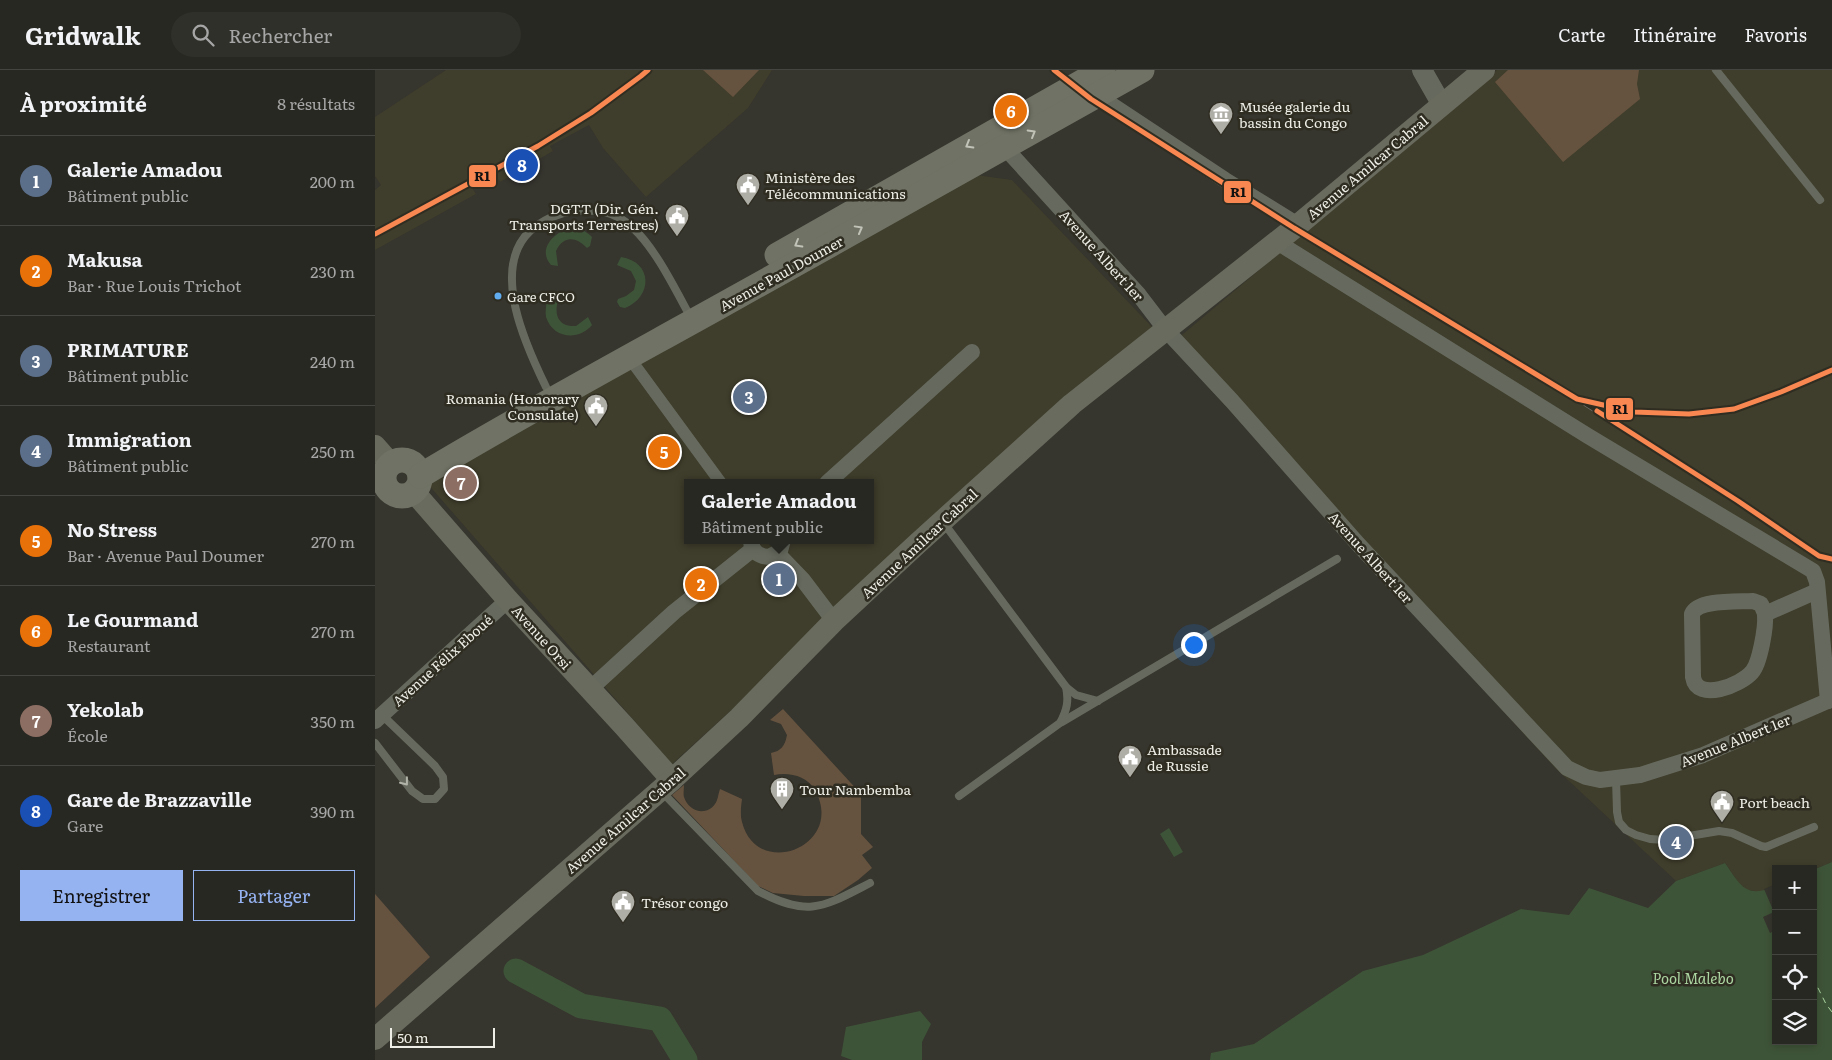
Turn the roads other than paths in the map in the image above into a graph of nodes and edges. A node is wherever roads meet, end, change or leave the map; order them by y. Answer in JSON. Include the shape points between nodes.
{"nodes":[{"id":1,"x":1103,"y":70,"type":"edge"},
{"id":2,"x":1142,"y":70,"type":"edge"},
{"id":3,"x":1422,"y":70,"type":"edge"},
{"id":4,"x":1484,"y":70,"type":"edge"},
{"id":5,"x":1716,"y":70,"type":"edge"},
{"id":6,"x":1088,"y":90,"type":"junction"},
{"id":7,"x":1442,"y":105,"type":"junction"},
{"id":8,"x":998,"y":140,"type":"junction"},
{"id":9,"x":1820,"y":200,"type":"dead end"},
{"id":10,"x":1298,"y":225,"type":"junction"},
{"id":11,"x":1277,"y":242,"type":"junction"},
{"id":12,"x":689,"y":314,"type":"junction"},
{"id":13,"x":1165,"y":329,"type":"junction"},
{"id":14,"x":972,"y":352,"type":"dead end"},
{"id":15,"x":628,"y":356,"type":"junction"},
{"id":16,"x":546,"y":387,"type":"junction"},
{"id":17,"x":381,"y":477,"type":"edge"},
{"id":18,"x":416,"y":478,"type":"junction"},
{"id":19,"x":718,"y":479,"type":"edge"},
{"id":20,"x":831,"y":479,"type":"edge"},
{"id":21,"x":942,"y":521,"type":"junction"},
{"id":22,"x":752,"y":545,"type":"edge"},
{"id":23,"x":780,"y":546,"type":"edge"},
{"id":24,"x":1337,"y":559,"type":"dead end"},
{"id":25,"x":1817,"y":591,"type":"junction"},
{"id":26,"x":508,"y":600,"type":"junction"},
{"id":27,"x":1765,"y":614,"type":"junction"},
{"id":28,"x":835,"y":621,"type":"junction"},
{"id":29,"x":1066,"y":687,"type":"junction"},
{"id":30,"x":590,"y":689,"type":"junction"},
{"id":31,"x":1830,"y":700,"type":"edge"},
{"id":32,"x":1098,"y":701,"type":"junction"},
{"id":33,"x":379,"y":718,"type":"edge"},
{"id":34,"x":1060,"y":724,"type":"junction"},
{"id":35,"x":375,"y":743,"type":"edge"},
{"id":36,"x":1616,"y":779,"type":"junction"},
{"id":37,"x":666,"y":785,"type":"junction"},
{"id":38,"x":959,"y":796,"type":"dead end"},
{"id":39,"x":1814,"y":827,"type":"dead end"},
{"id":40,"x":870,"y":883,"type":"dead end"},
{"id":41,"x":375,"y":1039,"type":"edge"}],
"edges":[{"from":1,"to":6,"type":"main road","name":"Avenue Paul Doumer"},
{"from":2,"to":6,"type":"main road","name":"Avenue Paul Doumer"},
{"from":3,"to":7,"type":"street"},
{"from":4,"to":7,"type":"main road","name":"Avenue Amilcar Cabral"},
{"from":5,"to":9,"type":"lane"},
{"from":6,"to":8,"type":"main road","name":"Avenue Paul Doumer"},
{"from":6,"to":10,"type":"street"},
{"from":7,"to":10,"type":"main road","name":"Avenue Amilcar Cabral"},
{"from":8,"to":12,"type":"main road","name":"Avenue Paul Doumer"},
{"from":8,"to":13,"type":"street","name":"Avenue Albert 1er","via":[[1139,295]]},
{"from":10,"to":11,"type":"main road","name":"Avenue Amilcar Cabral"},
{"from":11,"to":13,"type":"main road","name":"Avenue Amilcar Cabral"},
{"from":11,"to":25,"type":"street","via":[[1588,436],[1807,566],[1813,571]]},
{"from":12,"to":15,"type":"main road","name":"Avenue Paul Doumer"},
{"from":12,"to":16,"type":"main road","name":"Avenue Paul Doumer"},
{"from":12,"to":16,"type":"lane","via":[[647,245],[633,228],[611,213],[591,210],[560,213],[538,224],[521,240],[513,261],[512,286],[517,316]]},
{"from":13,"to":21,"type":"main road","name":"Avenue Amilcar Cabral","via":[[1072,404]]},
{"from":13,"to":36,"type":"street","name":"Avenue Albert 1er","via":[[1358,544],[1567,768],[1586,777]]},
{"from":14,"to":20,"type":"street"},
{"from":15,"to":18,"type":"main road","name":"Avenue Paul Doumer"},
{"from":15,"to":19,"type":"street"},
{"from":16,"to":18,"type":"main road","name":"Avenue Paul Doumer"},
{"from":17,"to":18,"type":"main road","via":[[401,497]]},
{"from":17,"to":18,"type":"main road","via":[[398,460],[407,460]]},
{"from":18,"to":26,"type":"main road","name":"Avenue Orsi"},
{"from":21,"to":28,"type":"main road","name":"Avenue Amilcar Cabral"},
{"from":21,"to":29,"type":"lane"},
{"from":22,"to":23,"type":"street","via":[[757,554],[769,557]]},
{"from":22,"to":30,"type":"street"},
{"from":23,"to":28,"type":"street"},
{"from":24,"to":32,"type":"lane"},
{"from":25,"to":27,"type":"street"},
{"from":25,"to":31,"type":"street"},
{"from":26,"to":30,"type":"main road","name":"Avenue Orsi"},
{"from":26,"to":33,"type":"street","name":"Avenue Félix Eboué"},
{"from":27,"to":27,"type":"street","via":[[1760,656],[1751,673],[1729,688],[1700,688],[1694,682],[1692,614],[1696,608],[1705,604],[1753,601],[1761,604]]},
{"from":28,"to":37,"type":"main road","name":"Avenue Amilcar Cabral","via":[[739,718]]},
{"from":29,"to":32,"type":"lane"},
{"from":29,"to":34,"type":"lane","via":[[1067,710]]},
{"from":30,"to":37,"type":"main road","name":"Avenue Orsi"},
{"from":31,"to":36,"type":"street","name":"Avenue Albert 1er","via":[[1703,755],[1640,775]]},
{"from":32,"to":34,"type":"lane"},
{"from":35,"to":33,"type":"lane","one_way":true,"via":[[412,791],[423,799],[435,799],[444,790],[443,777],[435,766]]},
{"from":34,"to":38,"type":"lane"},
{"from":36,"to":39,"type":"lane","via":[[1619,822],[1626,830],[1650,839],[1665,840],[1719,830],[1766,847]]},
{"from":37,"to":40,"type":"lane","via":[[758,891],[776,900],[806,907],[827,905]]},
{"from":37,"to":41,"type":"main road","name":"Avenue Amilcar Cabral"}]}
